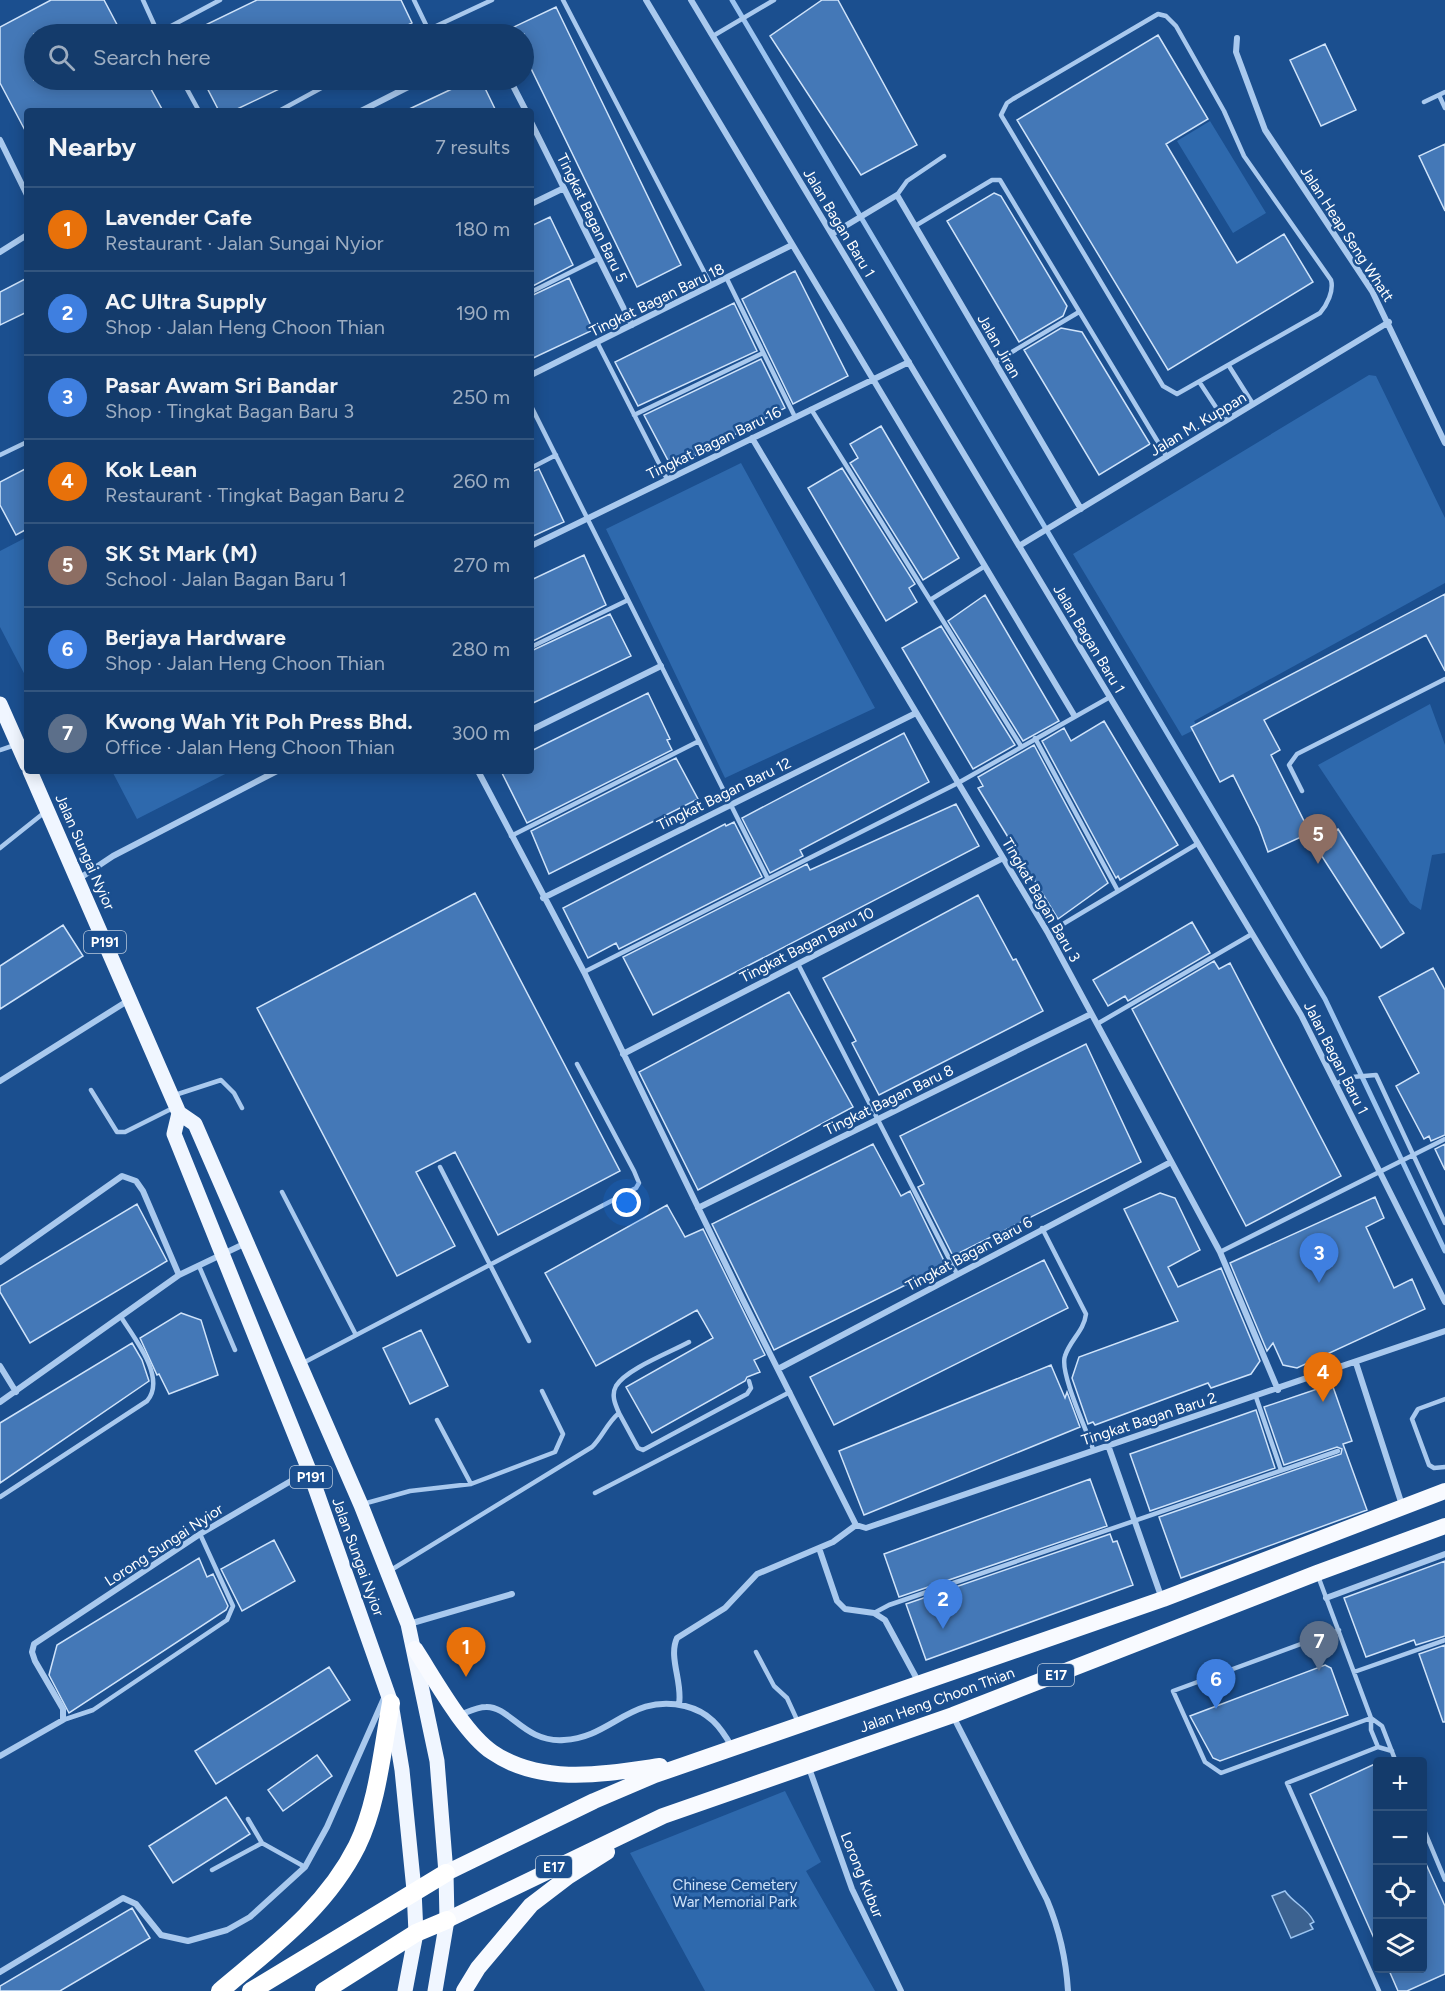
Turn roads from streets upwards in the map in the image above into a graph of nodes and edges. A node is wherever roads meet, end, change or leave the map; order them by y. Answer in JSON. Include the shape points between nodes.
{"nodes":[{"id":1,"x":645,"y":0,"type":"edge"},
{"id":2,"x":691,"y":0,"type":"edge"},
{"id":3,"x":1237,"y":38,"type":"dead end"},
{"id":4,"x":402,"y":90,"type":"edge"},
{"id":5,"x":515,"y":90,"type":"edge"},
{"id":6,"x":367,"y":108,"type":"edge"},
{"id":7,"x":524,"y":108,"type":"edge"},
{"id":8,"x":534,"y":128,"type":"edge"},
{"id":9,"x":0,"y":140,"type":"edge"},
{"id":10,"x":564,"y":188,"type":"junction"},
{"id":11,"x":24,"y":189,"type":"edge"},
{"id":12,"x":534,"y":203,"type":"edge"},
{"id":13,"x":832,"y":234,"type":"junction"},
{"id":14,"x":24,"y":236,"type":"edge"},
{"id":15,"x":792,"y":245,"type":"junction"},
{"id":16,"x":0,"y":252,"type":"edge"},
{"id":17,"x":1389,"y":322,"type":"junction"},
{"id":18,"x":632,"y":325,"type":"junction"},
{"id":19,"x":909,"y":362,"type":"junction"},
{"id":20,"x":534,"y":374,"type":"edge"},
{"id":21,"x":873,"y":379,"type":"junction"},
{"id":22,"x":752,"y":438,"type":"junction"},
{"id":23,"x":1445,"y":443,"type":"edge"},
{"id":24,"x":1081,"y":509,"type":"junction"},
{"id":25,"x":534,"y":544,"type":"edge"},
{"id":26,"x":1019,"y":546,"type":"junction"},
{"id":27,"x":661,"y":666,"type":"road end"},
{"id":28,"x":0,"y":704,"type":"edge"},
{"id":29,"x":916,"y":713,"type":"junction"},
{"id":30,"x":1074,"y":715,"type":"road end"},
{"id":31,"x":534,"y":729,"type":"edge"},
{"id":32,"x":24,"y":758,"type":"edge"},
{"id":33,"x":31,"y":774,"type":"edge"},
{"id":34,"x":271,"y":774,"type":"edge"},
{"id":35,"x":480,"y":774,"type":"edge"},
{"id":36,"x":1003,"y":858,"type":"junction"},
{"id":37,"x":77,"y":880,"type":"junction"},
{"id":38,"x":543,"y":898,"type":"junction"},
{"id":39,"x":130,"y":1000,"type":"junction"},
{"id":40,"x":1091,"y":1014,"type":"junction"},
{"id":41,"x":623,"y":1054,"type":"junction"},
{"id":42,"x":0,"y":1082,"type":"edge"},
{"id":43,"x":176,"y":1105,"type":"junction"},
{"id":44,"x":1171,"y":1162,"type":"junction"},
{"id":45,"x":698,"y":1208,"type":"junction"},
{"id":46,"x":247,"y":1243,"type":"junction"},
{"id":47,"x":223,"y":1254,"type":"junction"},
{"id":48,"x":0,"y":1262,"type":"edge"},
{"id":49,"x":179,"y":1275,"type":"junction"},
{"id":50,"x":1445,"y":1302,"type":"edge"},
{"id":51,"x":1445,"y":1331,"type":"edge"},
{"id":52,"x":1356,"y":1363,"type":"junction"},
{"id":53,"x":0,"y":1366,"type":"edge"},
{"id":54,"x":778,"y":1369,"type":"junction"},
{"id":55,"x":1278,"y":1390,"type":"junction"},
{"id":56,"x":16,"y":1392,"type":"junction"},
{"id":57,"x":0,"y":1402,"type":"edge"},
{"id":58,"x":1108,"y":1445,"type":"junction"},
{"id":59,"x":309,"y":1470,"type":"junction"},
{"id":60,"x":1445,"y":1491,"type":"edge"},
{"id":61,"x":1403,"y":1508,"type":"junction"},
{"id":62,"x":859,"y":1526,"type":"junction"},
{"id":63,"x":1445,"y":1526,"type":"edge"},
{"id":64,"x":819,"y":1548,"type":"junction"},
{"id":65,"x":1445,"y":1554,"type":"edge"},
{"id":66,"x":512,"y":1594,"type":"dead end"},
{"id":67,"x":1326,"y":1598,"type":"road end"},
{"id":68,"x":1162,"y":1599,"type":"junction"},
{"id":69,"x":408,"y":1624,"type":"junction"},
{"id":70,"x":416,"y":1649,"type":"junction"},
{"id":71,"x":920,"y":1684,"type":"junction"},
{"id":72,"x":389,"y":1698,"type":"junction"},
{"id":73,"x":679,"y":1704,"type":"junction"},
{"id":74,"x":459,"y":1715,"type":"junction"},
{"id":75,"x":953,"y":1716,"type":"junction"},
{"id":76,"x":732,"y":1747,"type":"junction"},
{"id":77,"x":0,"y":1756,"type":"edge"},
{"id":78,"x":687,"y":1763,"type":"junction"},
{"id":79,"x":808,"y":1765,"type":"junction"},
{"id":80,"x":663,"y":1816,"type":"junction"},
{"id":81,"x":446,"y":1873,"type":"junction"},
{"id":82,"x":414,"y":1890,"type":"junction"},
{"id":83,"x":447,"y":1920,"type":"junction"},
{"id":84,"x":416,"y":1933,"type":"junction"},
{"id":85,"x":0,"y":1972,"type":"edge"},
{"id":86,"x":220,"y":1991,"type":"edge"},
{"id":87,"x":251,"y":1991,"type":"edge"},
{"id":88,"x":324,"y":1991,"type":"edge"},
{"id":89,"x":405,"y":1991,"type":"edge"},
{"id":90,"x":435,"y":1991,"type":"edge"},
{"id":91,"x":464,"y":1991,"type":"edge"},
{"id":92,"x":901,"y":1991,"type":"edge"},
{"id":93,"x":1068,"y":1991,"type":"edge"}],
"edges":[{"from":1,"to":15,"type":"street"},
{"from":2,"to":13,"type":"street","name":"Jalan Bagan Baru 1"},
{"from":3,"to":17,"type":"street","name":"Jalan Heap Seng Whatt","via":[[1236,52],[1265,130]]},
{"from":4,"to":6,"type":"street"},
{"from":5,"to":7,"type":"street"},
{"from":8,"to":10,"type":"street","name":"Tingkat Bagan Baru 5"},
{"from":9,"to":11,"type":"street"},
{"from":10,"to":12,"type":"street"},
{"from":10,"to":18,"type":"street","name":"Tingkat Bagan Baru 5"},
{"from":13,"to":19,"type":"street","name":"Jalan Bagan Baru 1"},
{"from":13,"to":24,"type":"street","name":"Jalan Jiran","via":[[897,195]]},
{"from":14,"to":16,"type":"street"},
{"from":15,"to":18,"type":"street","name":"Tingkat Bagan Baru 18"},
{"from":15,"to":21,"type":"street"},
{"from":17,"to":23,"type":"street","name":"Jalan Heap Seng Whatt"},
{"from":17,"to":24,"type":"street","name":"Jalan M. Kuppan"},
{"from":18,"to":20,"type":"street","name":"Tingkat Bagan Baru 18"},
{"from":19,"to":21,"type":"street","name":"Tingkat Bagan Baru 16"},
{"from":19,"to":26,"type":"street","name":"Jalan Bagan Baru 1"},
{"from":21,"to":22,"type":"street","name":"Tingkat Bagan Baru 16"},
{"from":21,"to":30,"type":"street"},
{"from":22,"to":25,"type":"street","name":"Tingkat Bagan Baru 16"},
{"from":22,"to":29,"type":"street","name":"Tingkat Bagan Baru 3"},
{"from":24,"to":26,"type":"street","name":"Jalan M. Kuppan"},
{"from":26,"to":50,"type":"street","name":"Jalan Bagan Baru 1","via":[[1301,1015]]},
{"from":27,"to":31,"type":"street"},
{"from":28,"to":32,"type":"main road"},
{"from":29,"to":36,"type":"street","name":"Tingkat Bagan Baru 3"},
{"from":29,"to":38,"type":"street","name":"Tingkat Bagan Baru 12"},
{"from":33,"to":37,"type":"main road","name":"Jalan Sungai Nyior","number":"P191"},
{"from":34,"to":37,"type":"street","via":[[113,856]]},
{"from":35,"to":38,"type":"street"},
{"from":36,"to":40,"type":"street","name":"Tingkat Bagan Baru 3"},
{"from":36,"to":41,"type":"street","name":"Tingkat Bagan Baru 10"},
{"from":37,"to":39,"type":"main road","name":"Jalan Sungai Nyior","number":"P191"},
{"from":38,"to":41,"type":"street"},
{"from":39,"to":42,"type":"street"},
{"from":39,"to":43,"type":"main road","name":"Jalan Sungai Nyior","number":"P191"},
{"from":40,"to":44,"type":"street","name":"Tingkat Bagan Baru 3"},
{"from":40,"to":45,"type":"street","name":"Tingkat Bagan Baru 8"},
{"from":41,"to":45,"type":"street"},
{"from":43,"to":46,"type":"main road","name":"Jalan Sungai Nyior","number":"P191","via":[[195,1124]]},
{"from":43,"to":47,"type":"main road","name":"Jalan Sungai Nyior","number":"P191","via":[[174,1134]]},
{"from":44,"to":54,"type":"street","name":"Tingkat Bagan Baru 6"},
{"from":44,"to":55,"type":"street","name":"Tingkat Bagan Baru 3","via":[[1220,1252]]},
{"from":45,"to":54,"type":"street"},
{"from":46,"to":47,"type":"street"},
{"from":46,"to":69,"type":"main road","name":"Jalan Sungai Nyior","number":"P191","via":[[361,1504]]},
{"from":47,"to":49,"type":"street"},
{"from":47,"to":59,"type":"main road","name":"Jalan Sungai Nyior","number":"P191"},
{"from":48,"to":49,"type":"street","via":[[122,1176],[136,1181],[143,1191]]},
{"from":49,"to":56,"type":"street"},
{"from":51,"to":52,"type":"street","name":"Tingkat Bagan Baru 2"},
{"from":52,"to":55,"type":"street","name":"Tingkat Bagan Baru 2"},
{"from":52,"to":61,"type":"street"},
{"from":53,"to":56,"type":"street"},
{"from":54,"to":62,"type":"street"},
{"from":55,"to":58,"type":"street","name":"Tingkat Bagan Baru 2"},
{"from":56,"to":57,"type":"street"},
{"from":58,"to":62,"type":"street","name":"Tingkat Bagan Baru 2","via":[[866,1528]]},
{"from":58,"to":68,"type":"street"},
{"from":59,"to":72,"type":"main road","name":"Jalan Sungai Nyior","number":"P191"},
{"from":59,"to":77,"type":"street","name":"Lorong Sungai Nyior","via":[[200,1534],[34,1644],[34,1661],[63,1709],[63,1719]]},
{"from":60,"to":61,"type":"highway","name":"Jalan Heng Choon Thian","number":"E17"},
{"from":61,"to":68,"type":"highway","name":"Jalan Heng Choon Thian","number":"E17"},
{"from":62,"to":64,"type":"street"},
{"from":63,"to":75,"type":"highway","name":"Jalan Heng Choon Thian","number":"E17"},
{"from":64,"to":71,"type":"street","via":[[837,1601],[844,1609],[874,1613],[885,1620]]},
{"from":64,"to":73,"type":"street","via":[[757,1574],[725,1608],[677,1638],[674,1644]]},
{"from":65,"to":67,"type":"street"},
{"from":66,"to":69,"type":"street"},
{"from":68,"to":71,"type":"highway","name":"Jalan Heng Choon Thian","number":"E17"},
{"from":69,"to":70,"type":"main road","name":"Jalan Sungai Nyior","number":"P191"},
{"from":70,"to":74,"type":"highway"},
{"from":70,"to":81,"type":"main road","name":"Jalan Sungai Nyior","number":"P191","via":[[437,1761]]},
{"from":71,"to":76,"type":"highway","name":"Jalan Heng Choon Thian","number":"E17"},
{"from":72,"to":82,"type":"main road","name":"Jalan Sungai Nyior","number":"P191","via":[[402,1770]]},
{"from":72,"to":85,"type":"street","via":[[305,1867],[250,1917],[208,1937],[188,1941],[161,1935],[136,1904],[123,1898]]},
{"from":72,"to":86,"type":"highway","via":[[371,1809],[357,1845],[333,1887],[302,1922]]},
{"from":73,"to":74,"type":"street","via":[[647,1704],[588,1735],[566,1740],[531,1735],[494,1707],[484,1706]]},
{"from":73,"to":76,"type":"street","via":[[705,1713],[723,1730]]},
{"from":74,"to":78,"type":"highway","via":[[490,1751],[530,1770],[559,1775],[608,1773]]},
{"from":75,"to":79,"type":"highway","name":"Jalan Heng Choon Thian","number":"E17"},
{"from":75,"to":93,"type":"street","via":[[1047,1900],[1060,1932]]},
{"from":76,"to":78,"type":"highway","name":"Jalan Heng Choon Thian","number":"E17"},
{"from":78,"to":81,"type":"highway","name":"Jalan Heng Choon Thian","number":"E17","via":[[594,1801]]},
{"from":79,"to":80,"type":"highway","name":"Jalan Heng Choon Thian","number":"E17"},
{"from":79,"to":92,"type":"street","name":"Lorong Kubur","via":[[852,1889]]},
{"from":80,"to":83,"type":"highway","name":"Jalan Heng Choon Thian","number":"E17"},
{"from":80,"to":91,"type":"highway","via":[[531,1905],[478,1968]]},
{"from":81,"to":82,"type":"highway","number":"E17"},
{"from":81,"to":83,"type":"main road","number":"P191"},
{"from":82,"to":84,"type":"main road","number":"P191"},
{"from":82,"to":87,"type":"highway","number":"E17"},
{"from":83,"to":84,"type":"highway","number":"E17"},
{"from":83,"to":90,"type":"main road","number":"P191"},
{"from":84,"to":88,"type":"highway","number":"E17"},
{"from":84,"to":89,"type":"main road","number":"P191"}]}
